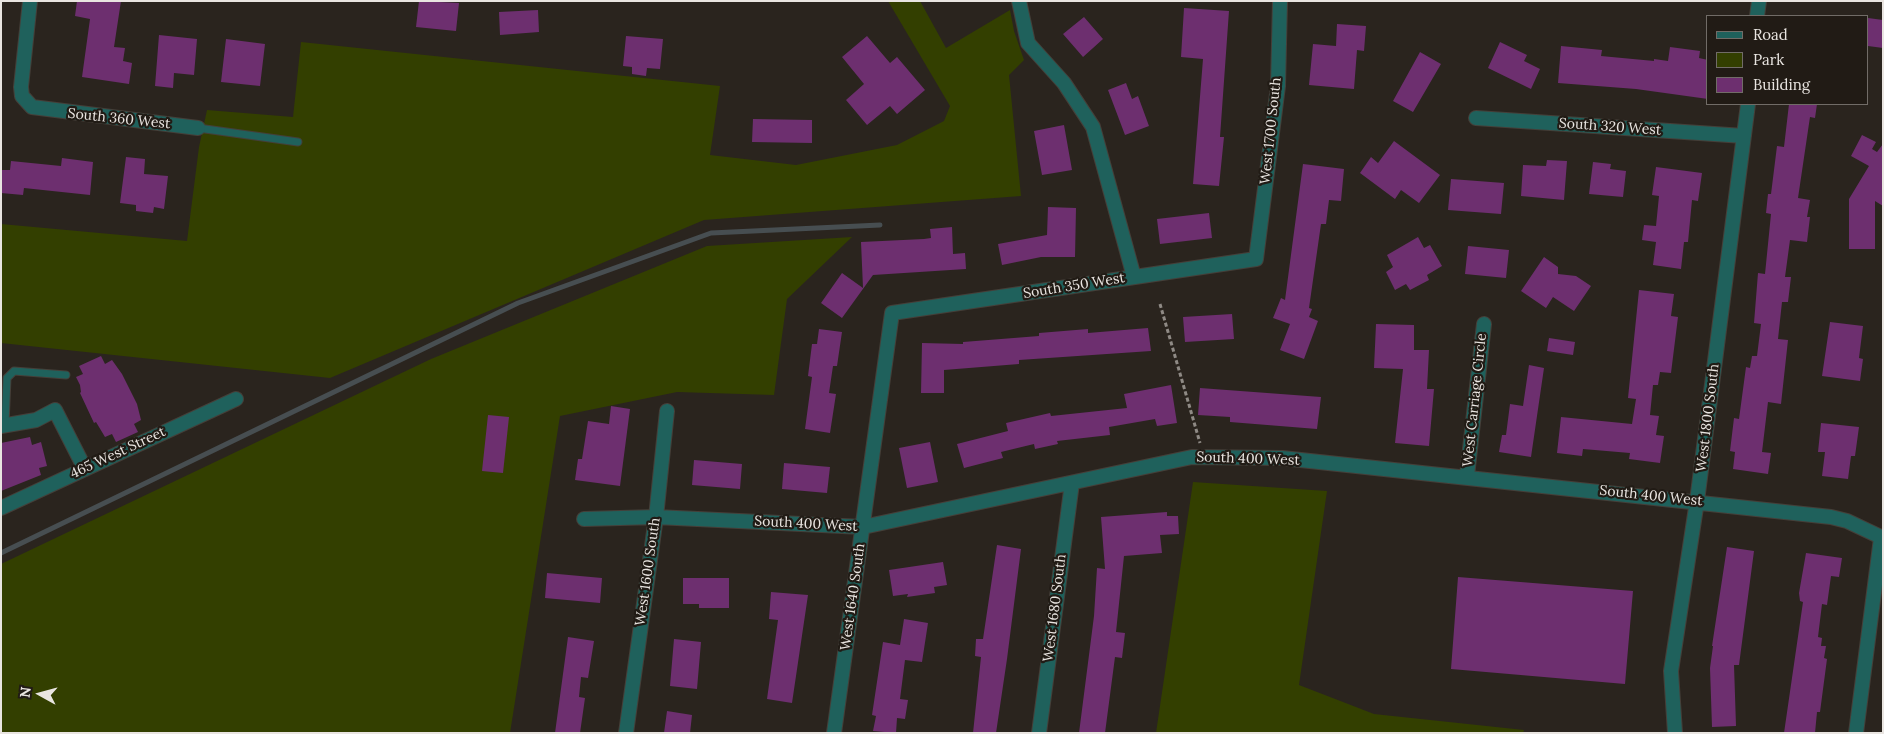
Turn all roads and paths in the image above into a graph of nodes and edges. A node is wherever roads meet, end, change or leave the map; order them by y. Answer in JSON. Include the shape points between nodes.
{"nodes":[{"id":1,"x":30,"y":1,"type":"edge"},
{"id":2,"x":1019,"y":1,"type":"edge"},
{"id":3,"x":1280,"y":1,"type":"edge"},
{"id":4,"x":1759,"y":1,"type":"edge"},
{"id":5,"x":1757,"y":15,"type":"edge"},
{"id":6,"x":1748,"y":105,"type":"edge"},
{"id":7,"x":1476,"y":118,"type":"dead end"},
{"id":8,"x":198,"y":128,"type":"joint"},
{"id":9,"x":1744,"y":136,"type":"junction"},
{"id":10,"x":298,"y":142,"type":"dead end"},
{"id":11,"x":1256,"y":259,"type":"joint"},
{"id":12,"x":1134,"y":277,"type":"junction"},
{"id":13,"x":1160,"y":304,"type":"dead end"},
{"id":14,"x":892,"y":314,"type":"joint"},
{"id":15,"x":1484,"y":324,"type":"dead end"},
{"id":16,"x":66,"y":375,"type":"dead end"},
{"id":17,"x":236,"y":399,"type":"dead end"},
{"id":18,"x":667,"y":411,"type":"dead end"},
{"id":19,"x":3,"y":425,"type":"edge"},
{"id":20,"x":1200,"y":444,"type":"dead end"},
{"id":21,"x":85,"y":469,"type":"junction"},
{"id":22,"x":1467,"y":476,"type":"junction"},
{"id":23,"x":1072,"y":482,"type":"junction"},
{"id":24,"x":1697,"y":501,"type":"junction"},
{"id":25,"x":1,"y":508,"type":"edge"},
{"id":26,"x":656,"y":517,"type":"junction"},
{"id":27,"x":584,"y":519,"type":"dead end"},
{"id":28,"x":863,"y":527,"type":"junction"},
{"id":29,"x":1882,"y":538,"type":"edge"},
{"id":30,"x":626,"y":733,"type":"edge"},
{"id":31,"x":834,"y":733,"type":"edge"},
{"id":32,"x":1039,"y":733,"type":"edge"},
{"id":33,"x":1675,"y":733,"type":"edge"},
{"id":34,"x":1856,"y":733,"type":"edge"}],
"edges":[{"from":1,"to":8,"type":"street","name":"South 360 West","via":[[22,96],[32,108]]},
{"from":2,"to":12,"type":"street","via":[[1028,43],[1064,83],[1093,127]]},
{"from":3,"to":11,"type":"street","name":"West 1700 South","via":[[1278,86]]},
{"from":4,"to":5,"type":"street"},
{"from":6,"to":9,"type":"street","name":"West 1800 South"},
{"from":7,"to":9,"type":"street","name":"South 320 West"},
{"from":8,"to":10,"type":"lane"},
{"from":9,"to":24,"type":"street","name":"West 1800 South"},
{"from":11,"to":12,"type":"street","name":"South 350 West"},
{"from":12,"to":14,"type":"street","name":"South 350 West"},
{"from":13,"to":20,"type":"path"},
{"from":14,"to":28,"type":"street","name":"West 1640 South"},
{"from":15,"to":22,"type":"street","name":"West Carriage Circle"},
{"from":16,"to":19,"type":"lane","via":[[14,370],[7,378]]},
{"from":17,"to":21,"type":"street","name":"465 West Street"},
{"from":18,"to":26,"type":"street","name":"West 1600 South"},
{"from":19,"to":21,"type":"street","via":[[36,420],[55,410]]},
{"from":21,"to":25,"type":"street","name":"465 West Street"},
{"from":22,"to":23,"type":"street","name":"South 400 West","via":[[1282,458],[1192,457]]},
{"from":22,"to":24,"type":"street","name":"South 400 West"},
{"from":23,"to":28,"type":"street","name":"South 400 West"},
{"from":23,"to":32,"type":"street","name":"West 1680 South"},
{"from":24,"to":29,"type":"street","name":"South 400 West","via":[[1831,517]]},
{"from":24,"to":33,"type":"street","name":"West 1800 South","via":[[1671,671]]},
{"from":26,"to":27,"type":"street","name":"South 400 West"},
{"from":26,"to":28,"type":"street","name":"South 400 West"},
{"from":26,"to":30,"type":"street","name":"West 1600 South"},
{"from":28,"to":31,"type":"street","name":"West 1640 South"},
{"from":29,"to":34,"type":"street"}]}
